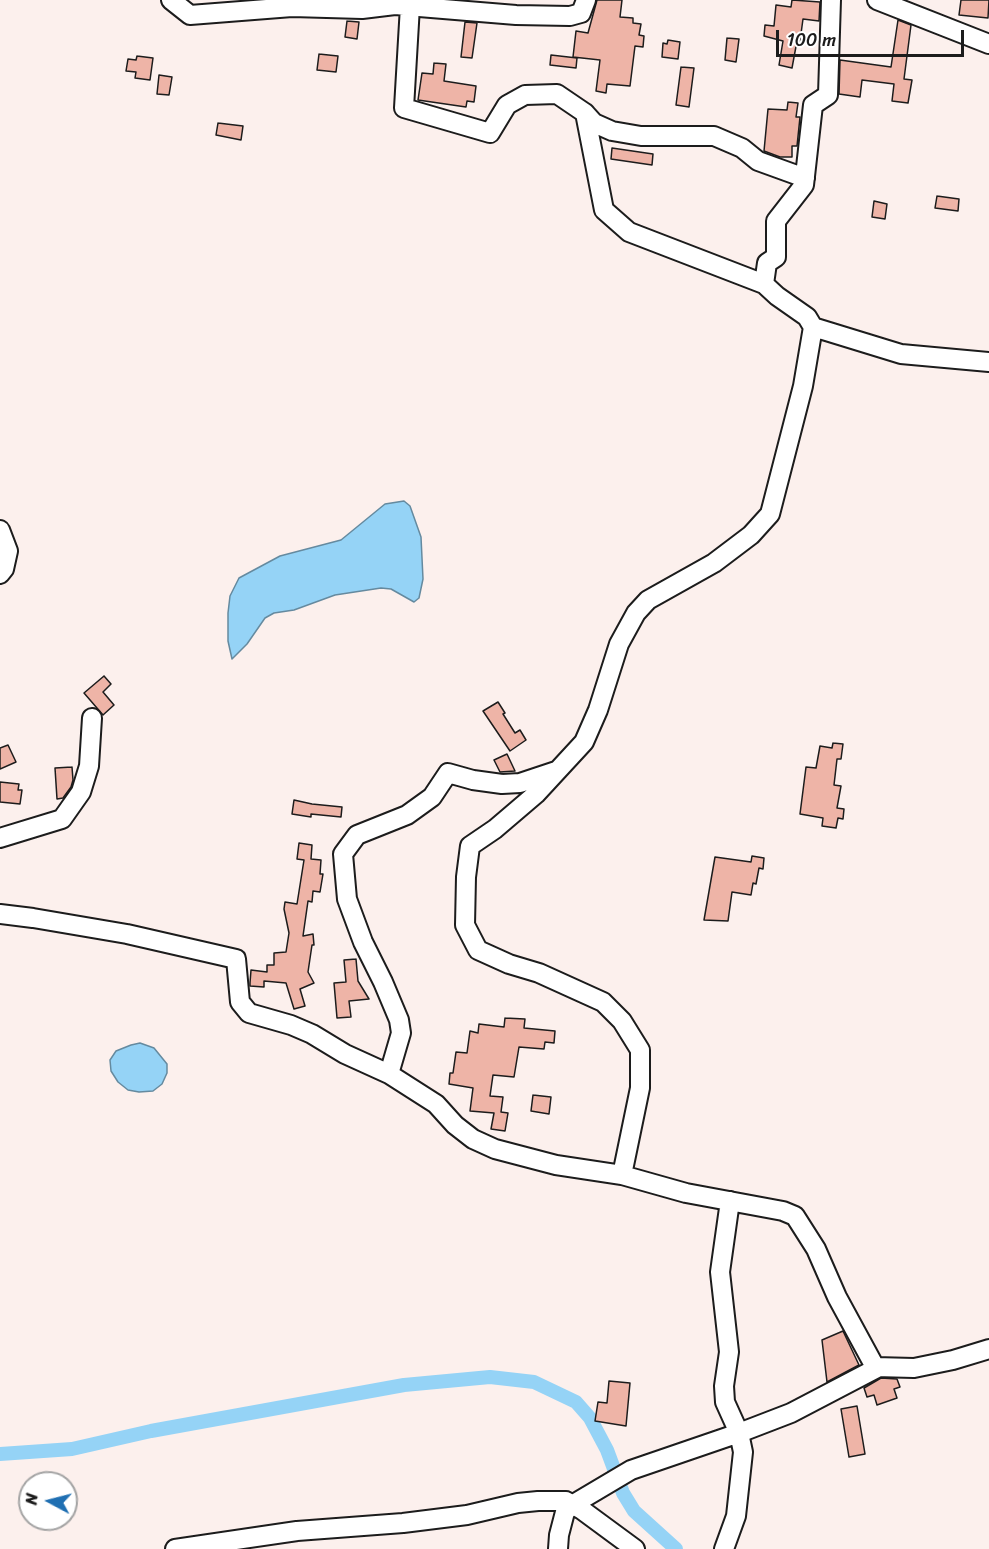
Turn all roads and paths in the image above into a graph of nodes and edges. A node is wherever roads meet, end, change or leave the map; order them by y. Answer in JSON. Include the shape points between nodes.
{"nodes":[{"id":1,"x":171,"y":0,"type":"edge"},
{"id":2,"x":586,"y":0,"type":"edge"},
{"id":3,"x":831,"y":0,"type":"edge"},
{"id":4,"x":877,"y":0,"type":"edge"},
{"id":5,"x":410,"y":6,"type":"junction"},
{"id":6,"x":989,"y":45,"type":"edge"},
{"id":7,"x":585,"y":113,"type":"junction"},
{"id":8,"x":805,"y":178,"type":"junction"},
{"id":9,"x":764,"y":284,"type":"junction"},
{"id":10,"x":813,"y":327,"type":"junction"},
{"id":11,"x":989,"y":362,"type":"edge"},
{"id":12,"x":0,"y":530,"type":"edge"},
{"id":13,"x":0,"y":574,"type":"edge"},
{"id":14,"x":92,"y":718,"type":"dead end"},
{"id":15,"x":557,"y":771,"type":"junction"},
{"id":16,"x":0,"y":838,"type":"edge"},
{"id":17,"x":0,"y":914,"type":"edge"},
{"id":18,"x":389,"y":1074,"type":"junction"},
{"id":19,"x":622,"y":1175,"type":"junction"},
{"id":20,"x":730,"y":1201,"type":"junction"},
{"id":21,"x":989,"y":1349,"type":"edge"},
{"id":22,"x":879,"y":1367,"type":"junction"},
{"id":23,"x":739,"y":1432,"type":"junction"},
{"id":24,"x":572,"y":1505,"type":"junction"},
{"id":25,"x":175,"y":1549,"type":"edge"},
{"id":26,"x":558,"y":1549,"type":"edge"},
{"id":27,"x":635,"y":1549,"type":"edge"},
{"id":28,"x":724,"y":1549,"type":"edge"}],
"edges":[{"from":1,"to":5,"type":"street","via":[[190,15],[292,7]]},
{"from":2,"to":5,"type":"street","via":[[580,13],[570,16]]},
{"from":3,"to":8,"type":"street","via":[[828,95],[813,105]]},
{"from":4,"to":6,"type":"street"},
{"from":5,"to":7,"type":"street","via":[[404,108],[490,133],[507,105],[525,95],[557,94]]},
{"from":7,"to":8,"type":"street","via":[[594,123],[612,131],[641,136],[714,136],[742,148],[759,161]]},
{"from":7,"to":9,"type":"street","via":[[604,210],[629,232]]},
{"from":8,"to":9,"type":"street","via":[[804,185],[776,221],[776,257],[767,263]]},
{"from":9,"to":10,"type":"street","via":[[807,317]]},
{"from":10,"to":11,"type":"street","via":[[901,354]]},
{"from":10,"to":15,"type":"street","via":[[803,386],[770,514],[751,535],[714,563],[648,600],[636,613],[620,644],[584,742]]},
{"from":12,"to":13,"type":"street","via":[[8,551]]},
{"from":14,"to":16,"type":"street","via":[[89,766],[81,792],[62,819]]},
{"from":15,"to":18,"type":"street","via":[[520,783],[502,784],[448,773],[432,797],[406,815],[357,835],[343,854],[347,899],[399,1020],[401,1033]]},
{"from":15,"to":19,"type":"street","via":[[536,794],[470,846],[465,925],[478,950],[603,1002],[622,1021],[640,1050],[640,1088]]},
{"from":17,"to":18,"type":"street","via":[[127,934],[236,959],[240,1002],[249,1012],[312,1034]]},
{"from":18,"to":19,"type":"street","via":[[436,1104],[473,1139],[495,1149],[556,1165]]},
{"from":19,"to":20,"type":"street"},
{"from":20,"to":22,"type":"street","via":[[795,1216],[816,1249],[875,1367]]},
{"from":20,"to":23,"type":"street","via":[[720,1272],[729,1352],[724,1386],[725,1402]]},
{"from":21,"to":22,"type":"street","via":[[914,1368]]},
{"from":22,"to":23,"type":"street","via":[[791,1413]]},
{"from":23,"to":24,"type":"street","via":[[631,1470]]},
{"from":23,"to":28,"type":"street","via":[[743,1452],[736,1516]]},
{"from":24,"to":25,"type":"street","via":[[566,1501],[518,1503],[468,1515],[297,1531]]},
{"from":24,"to":26,"type":"street","via":[[565,1512]]},
{"from":24,"to":27,"type":"street"}]}
